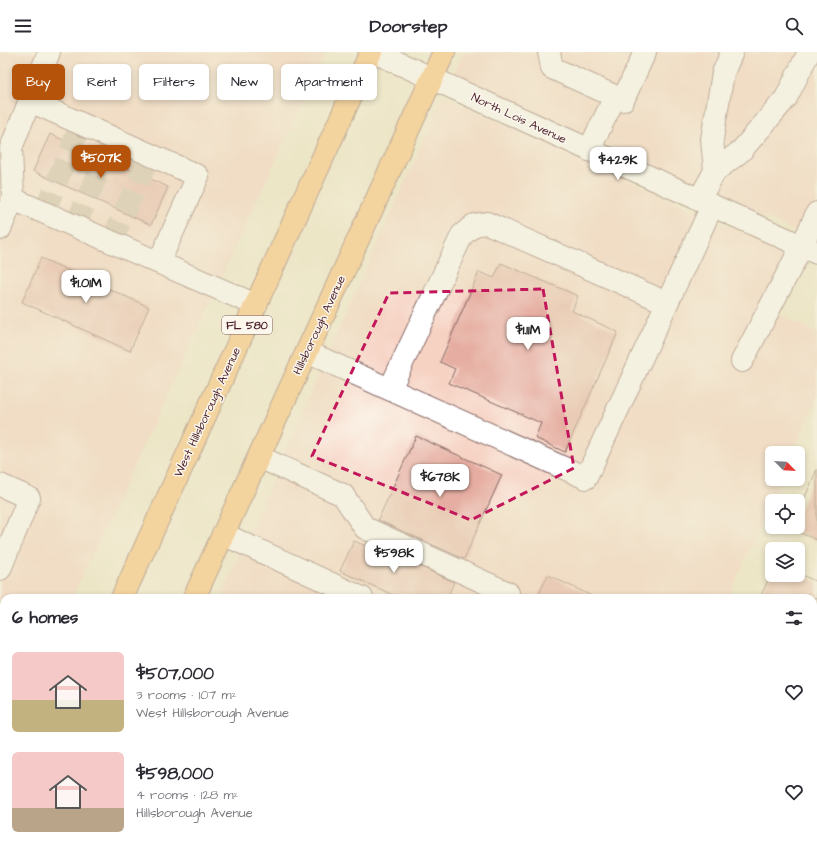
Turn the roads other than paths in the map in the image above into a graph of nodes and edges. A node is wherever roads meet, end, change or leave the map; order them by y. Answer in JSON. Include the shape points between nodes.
{"nodes":[{"id":1,"x":49,"y":52,"type":"edge"},
{"id":2,"x":373,"y":52,"type":"edge"},
{"id":3,"x":444,"y":52,"type":"edge"},
{"id":4,"x":645,"y":52,"type":"edge"},
{"id":5,"x":732,"y":52,"type":"edge"},
{"id":6,"x":809,"y":52,"type":"edge"},
{"id":7,"x":550,"y":60,"type":"edge"},
{"id":8,"x":432,"y":78,"type":"junction"},
{"id":9,"x":615,"y":97,"type":"junction"},
{"id":10,"x":30,"y":101,"type":"junction"},
{"id":11,"x":6,"y":145,"type":"edge"},
{"id":12,"x":589,"y":150,"type":"junction"},
{"id":13,"x":715,"y":171,"type":"junction"},
{"id":14,"x":14,"y":199,"type":"junction"},
{"id":15,"x":705,"y":203,"type":"junction"},
{"id":16,"x":817,"y":213,"type":"edge"},
{"id":17,"x":0,"y":229,"type":"edge"},
{"id":18,"x":809,"y":250,"type":"edge"},
{"id":19,"x":159,"y":262,"type":"junction"},
{"id":20,"x":667,"y":303,"type":"junction"},
{"id":21,"x":256,"y":306,"type":"junction"},
{"id":22,"x":307,"y":352,"type":"junction"},
{"id":23,"x":742,"y":361,"type":"dead end"},
{"id":24,"x":390,"y":389,"type":"junction"},
{"id":25,"x":259,"y":457,"type":"junction"},
{"id":26,"x":0,"y":485,"type":"edge"},
{"id":27,"x":223,"y":534,"type":"junction"},
{"id":28,"x":0,"y":569,"type":"edge"},
{"id":29,"x":508,"y":593,"type":"dead end"},
{"id":30,"x":124,"y":594,"type":"edge"},
{"id":31,"x":196,"y":594,"type":"edge"},
{"id":32,"x":353,"y":594,"type":"edge"}],
"edges":[{"from":1,"to":10,"type":"street"},
{"from":2,"to":8,"type":"street","name":"North Lois Avenue"},
{"from":2,"to":21,"type":"main road","name":"West Hillsborough Avenue","number":"FL 580"},
{"from":3,"to":8,"type":"main road","name":"Hillsborough Avenue"},
{"from":4,"to":9,"type":"street","via":[[623,100]]},
{"from":5,"to":13,"type":"street","via":[[723,72],[712,139]]},
{"from":6,"to":13,"type":"street","via":[[786,98],[741,151]]},
{"from":7,"to":9,"type":"street"},
{"from":8,"to":12,"type":"street","name":"North Lois Avenue"},
{"from":8,"to":22,"type":"main road","name":"Hillsborough Avenue"},
{"from":9,"to":12,"type":"street"},
{"from":10,"to":11,"type":"street"},
{"from":10,"to":19,"type":"street","via":[[198,176]]},
{"from":11,"to":14,"type":"street"},
{"from":12,"to":15,"type":"street","name":"North Lois Avenue"},
{"from":13,"to":15,"type":"street"},
{"from":14,"to":17,"type":"street"},
{"from":14,"to":19,"type":"street"},
{"from":15,"to":18,"type":"street","name":"North Lois Avenue"},
{"from":15,"to":20,"type":"street"},
{"from":16,"to":18,"type":"street"},
{"from":18,"to":23,"type":"street"},
{"from":19,"to":21,"type":"street"},
{"from":20,"to":24,"type":"street","via":[[487,223],[474,225],[462,235]]},
{"from":20,"to":24,"type":"street","via":[[586,478]]},
{"from":21,"to":30,"type":"main road","name":"West Hillsborough Avenue","number":"FL 580"},
{"from":22,"to":24,"type":"street"},
{"from":22,"to":25,"type":"main road","name":"Hillsborough Avenue"},
{"from":25,"to":27,"type":"main road","name":"Hillsborough Avenue"},
{"from":25,"to":29,"type":"street","via":[[343,495],[365,528]]},
{"from":26,"to":28,"type":"street","via":[[29,498]]},
{"from":27,"to":31,"type":"main road","name":"Hillsborough Avenue"},
{"from":27,"to":32,"type":"street"}]}
